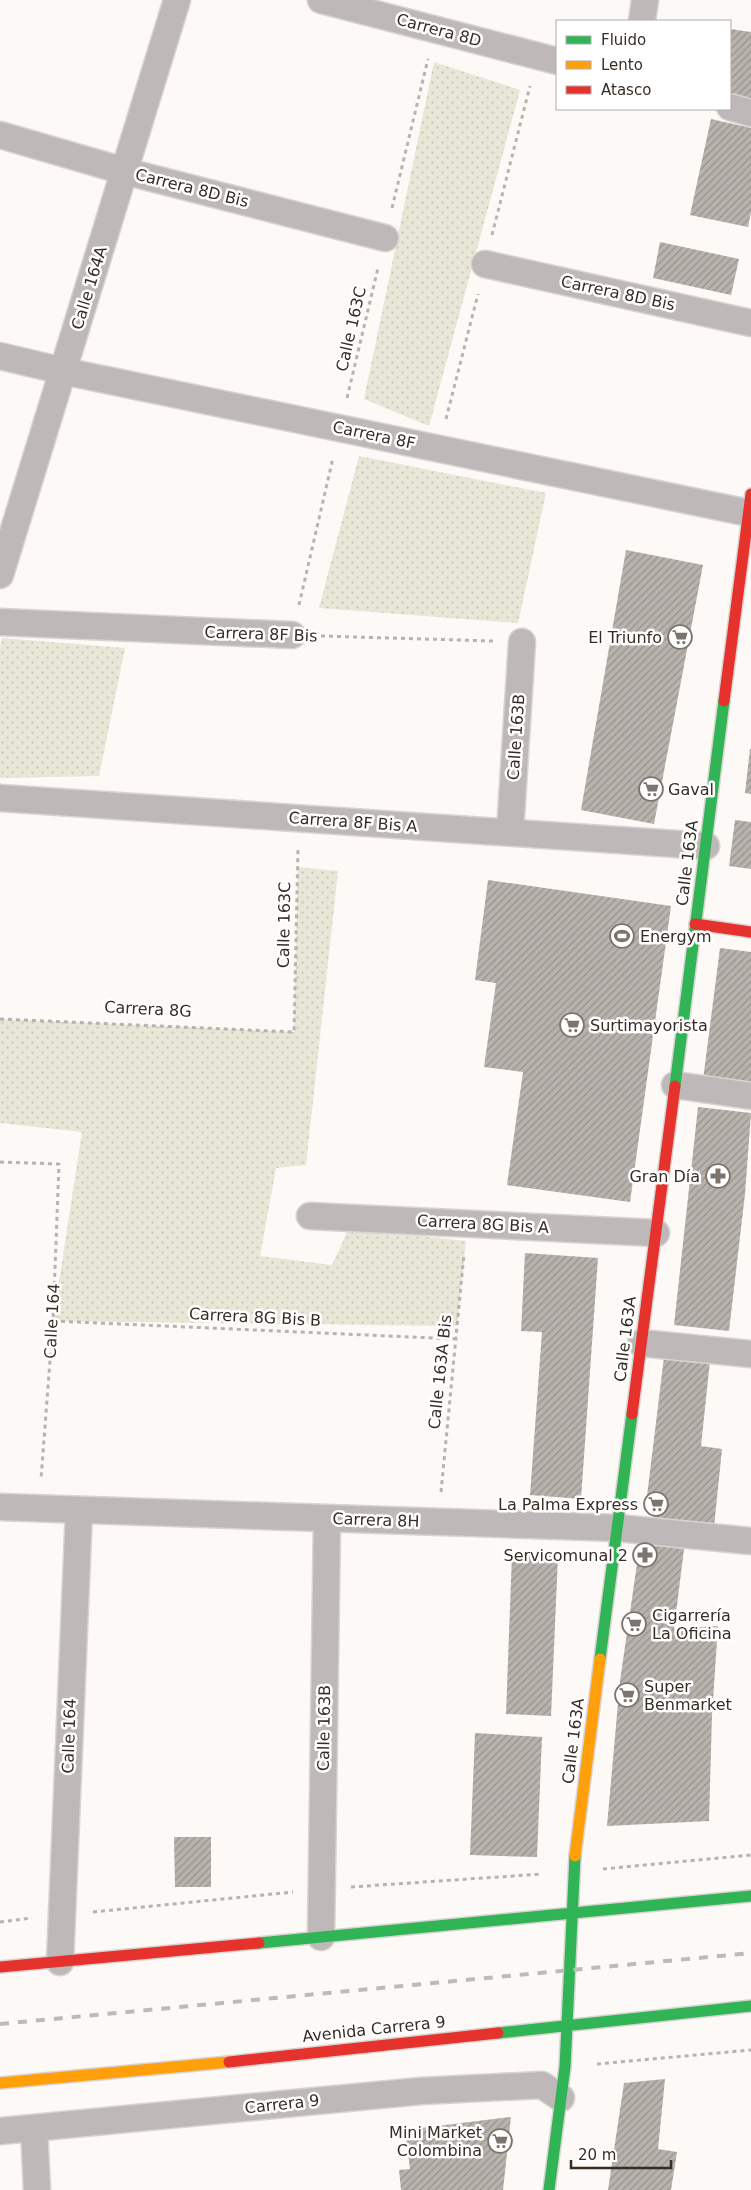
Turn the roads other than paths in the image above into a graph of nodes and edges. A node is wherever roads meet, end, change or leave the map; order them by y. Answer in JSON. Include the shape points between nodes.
{"nodes":[{"id":1,"x":178,"y":0,"type":"edge"},
{"id":2,"x":321,"y":0,"type":"edge"},
{"id":3,"x":645,"y":0,"type":"edge"},
{"id":4,"x":370,"y":6,"type":"edge"},
{"id":5,"x":642,"y":20,"type":"edge"},
{"id":6,"x":556,"y":61,"type":"edge"},
{"id":7,"x":731,"y":107,"type":"edge"},
{"id":8,"x":751,"y":112,"type":"edge"},
{"id":9,"x":0,"y":135,"type":"edge"},
{"id":10,"x":124,"y":171,"type":"junction"},
{"id":11,"x":385,"y":238,"type":"road end"},
{"id":12,"x":485,"y":264,"type":"dead end"},
{"id":13,"x":751,"y":323,"type":"edge"},
{"id":14,"x":0,"y":356,"type":"edge"},
{"id":15,"x":63,"y":371,"type":"junction"},
{"id":16,"x":750,"y":503,"type":"edge"},
{"id":17,"x":0,"y":575,"type":"edge"},
{"id":18,"x":0,"y":622,"type":"edge"},
{"id":19,"x":292,"y":635,"type":"road end"},
{"id":20,"x":522,"y":642,"type":"road end"},
{"id":21,"x":0,"y":798,"type":"edge"},
{"id":22,"x":510,"y":832,"type":"junction"},
{"id":23,"x":706,"y":846,"type":"junction"},
{"id":24,"x":695,"y":924,"type":"junction"},
{"id":25,"x":751,"y":932,"type":"edge"},
{"id":26,"x":675,"y":1085,"type":"junction"},
{"id":27,"x":751,"y":1096,"type":"edge"},
{"id":28,"x":310,"y":1216,"type":"dead end"},
{"id":29,"x":656,"y":1233,"type":"junction"},
{"id":30,"x":641,"y":1343,"type":"junction"},
{"id":31,"x":751,"y":1354,"type":"edge"},
{"id":32,"x":0,"y":1506,"type":"edge"},
{"id":33,"x":79,"y":1510,"type":"junction"},
{"id":34,"x":327,"y":1519,"type":"junction"},
{"id":35,"x":618,"y":1528,"type":"junction"},
{"id":36,"x":751,"y":1541,"type":"edge"},
{"id":37,"x":751,"y":1896,"type":"edge"},
{"id":38,"x":570,"y":1914,"type":"junction"},
{"id":39,"x":320,"y":1938,"type":"junction"},
{"id":40,"x":60,"y":1962,"type":"junction"},
{"id":41,"x":0,"y":1967,"type":"edge"},
{"id":42,"x":751,"y":2006,"type":"edge"},
{"id":43,"x":568,"y":2024,"type":"junction"},
{"id":44,"x":0,"y":2083,"type":"edge"},
{"id":45,"x":561,"y":2098,"type":"junction"},
{"id":46,"x":34,"y":2128,"type":"junction"},
{"id":47,"x":0,"y":2131,"type":"edge"},
{"id":48,"x":37,"y":2190,"type":"edge"},
{"id":49,"x":549,"y":2190,"type":"edge"}],
"edges":[{"from":1,"to":10,"type":"street","name":"Calle 164A"},
{"from":2,"to":4,"type":"street","name":"Carrera 8D"},
{"from":3,"to":5,"type":"street"},
{"from":4,"to":6,"type":"street","name":"Carrera 8D","via":[[435,29]]},
{"from":7,"to":8,"type":"street"},
{"from":9,"to":10,"type":"street","name":"Carrera 8D Bis"},
{"from":10,"to":11,"type":"street","name":"Carrera 8D Bis"},
{"from":10,"to":15,"type":"street","name":"Calle 164A"},
{"from":12,"to":13,"type":"street","name":"Carrera 8D Bis"},
{"from":14,"to":15,"type":"street","name":"Carrera 8F"},
{"from":15,"to":16,"type":"street","name":"Carrera 8F","via":[[340,428]]},
{"from":15,"to":17,"type":"street","name":"Calle 164A"},
{"from":16,"to":23,"type":"main road","name":"Calle 163A"},
{"from":18,"to":19,"type":"street","name":"Carrera 8F Bis"},
{"from":20,"to":22,"type":"street","name":"Calle 163B"},
{"from":21,"to":22,"type":"street","name":"Carrera 8F Bis A"},
{"from":22,"to":23,"type":"street","name":"Carrera 8F Bis A"},
{"from":23,"to":24,"type":"main road","name":"Calle 163A"},
{"from":24,"to":25,"type":"main road"},
{"from":24,"to":26,"type":"main road","name":"Calle 163A"},
{"from":26,"to":27,"type":"street"},
{"from":26,"to":29,"type":"main road","name":"Calle 163A"},
{"from":28,"to":29,"type":"street","name":"Carrera 8G Bis A"},
{"from":29,"to":30,"type":"main road","name":"Calle 163A"},
{"from":30,"to":31,"type":"street"},
{"from":30,"to":35,"type":"main road","name":"Calle 163A"},
{"from":32,"to":33,"type":"street","name":"Carrera 8H"},
{"from":33,"to":34,"type":"street","name":"Carrera 8H"},
{"from":33,"to":40,"type":"street","name":"Calle 164"},
{"from":34,"to":35,"type":"street","name":"Carrera 8H"},
{"from":34,"to":39,"type":"street","name":"Calle 163B"},
{"from":35,"to":36,"type":"street","name":"Carrera 8H"},
{"from":35,"to":38,"type":"main road","name":"Calle 163A","via":[[572,1871]]},
{"from":37,"to":38,"type":"main road"},
{"from":38,"to":39,"type":"main road"},
{"from":38,"to":43,"type":"main road","name":"Calle 163A"},
{"from":39,"to":40,"type":"main road"},
{"from":40,"to":41,"type":"main road"},
{"from":42,"to":43,"type":"main road","name":"Avenida Carrera 9"},
{"from":43,"to":44,"type":"main road","name":"Avenida Carrera 9"},
{"from":43,"to":45,"type":"main road","name":"Calle 163A"},
{"from":45,"to":46,"type":"street","name":"Carrera 9","via":[[542,2085],[422,2091]]},
{"from":45,"to":49,"type":"main road","name":"Calle 163A"},
{"from":46,"to":47,"type":"street","name":"Carrera 9"},
{"from":46,"to":48,"type":"street"}]}
